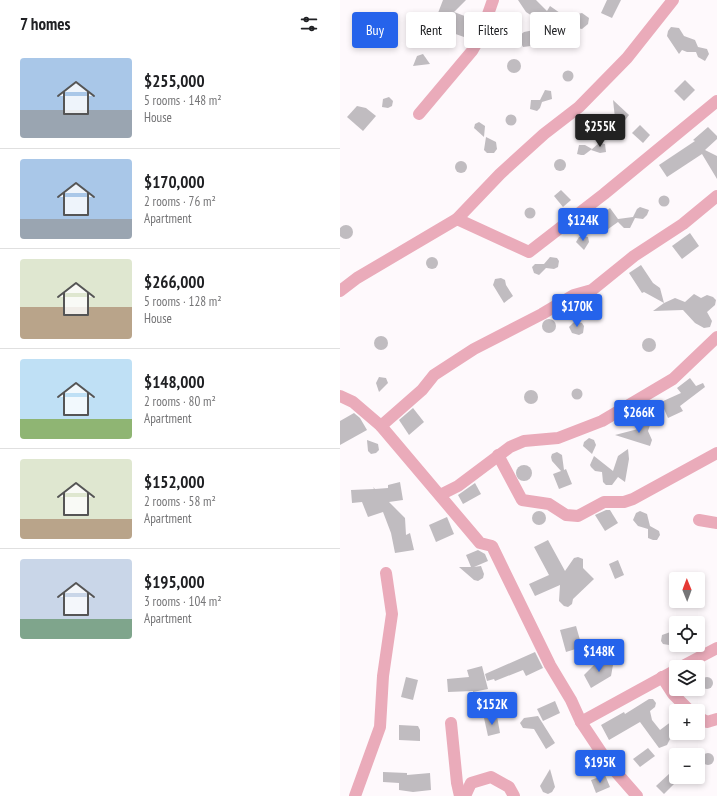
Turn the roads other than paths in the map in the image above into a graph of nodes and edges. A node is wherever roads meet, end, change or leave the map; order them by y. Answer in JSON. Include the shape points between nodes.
{"nodes":[{"id":1,"x":493,"y":0,"type":"edge"},
{"id":2,"x":673,"y":0,"type":"edge"},
{"id":3,"x":717,"y":101,"type":"edge"},
{"id":4,"x":418,"y":114,"type":"dead end"},
{"id":5,"x":717,"y":196,"type":"edge"},
{"id":6,"x":457,"y":219,"type":"junction"},
{"id":7,"x":340,"y":291,"type":"edge"},
{"id":8,"x":717,"y":337,"type":"edge"},
{"id":9,"x":340,"y":396,"type":"edge"},
{"id":10,"x":381,"y":426,"type":"junction"},
{"id":11,"x":717,"y":453,"type":"edge"},
{"id":12,"x":498,"y":455,"type":"junction"},
{"id":13,"x":440,"y":496,"type":"junction"},
{"id":14,"x":699,"y":520,"type":"dead end"},
{"id":15,"x":717,"y":523,"type":"edge"},
{"id":16,"x":386,"y":573,"type":"dead end"},
{"id":17,"x":717,"y":648,"type":"edge"},
{"id":18,"x":694,"y":660,"type":"edge"},
{"id":19,"x":669,"y":674,"type":"edge"},
{"id":20,"x":662,"y":678,"type":"junction"},
{"id":21,"x":683,"y":704,"type":"edge"},
{"id":22,"x":717,"y":719,"type":"edge"},
{"id":23,"x":705,"y":721,"type":"edge"},
{"id":24,"x":582,"y":722,"type":"junction"},
{"id":25,"x":451,"y":723,"type":"dead end"},
{"id":26,"x":354,"y":796,"type":"edge"},
{"id":27,"x":460,"y":796,"type":"edge"},
{"id":28,"x":465,"y":796,"type":"edge"},
{"id":29,"x":514,"y":796,"type":"edge"},
{"id":30,"x":637,"y":796,"type":"edge"}],
"edges":[{"from":1,"to":4,"type":"street","via":[[480,37],[472,51]]},
{"from":2,"to":6,"type":"street","via":[[627,58],[579,107],[544,134],[500,174]]},
{"from":3,"to":6,"type":"street","via":[[529,252]]},
{"from":5,"to":10,"type":"street","via":[[684,224],[634,256],[592,290],[574,295],[474,349],[434,375],[422,390]]},
{"from":6,"to":7,"type":"street","via":[[357,278]]},
{"from":8,"to":12,"type":"street","via":[[673,379],[602,421],[558,438],[524,441]]},
{"from":9,"to":10,"type":"street","via":[[354,402]]},
{"from":10,"to":13,"type":"street"},
{"from":11,"to":12,"type":"street","via":[[633,499],[624,502],[604,502],[578,516],[566,515],[550,504],[522,500]]},
{"from":12,"to":13,"type":"street","via":[[458,486]]},
{"from":13,"to":24,"type":"street","via":[[480,543],[492,546],[550,665]]},
{"from":14,"to":15,"type":"street"},
{"from":16,"to":26,"type":"street","via":[[392,614],[383,676],[380,727]]},
{"from":17,"to":18,"type":"street"},
{"from":19,"to":20,"type":"street"},
{"from":20,"to":21,"type":"street"},
{"from":20,"to":24,"type":"street"},
{"from":22,"to":23,"type":"street"},
{"from":24,"to":30,"type":"street","via":[[609,764]]},
{"from":25,"to":27,"type":"street"},
{"from":28,"to":29,"type":"street","via":[[471,783],[490,777],[510,787]]}]}
